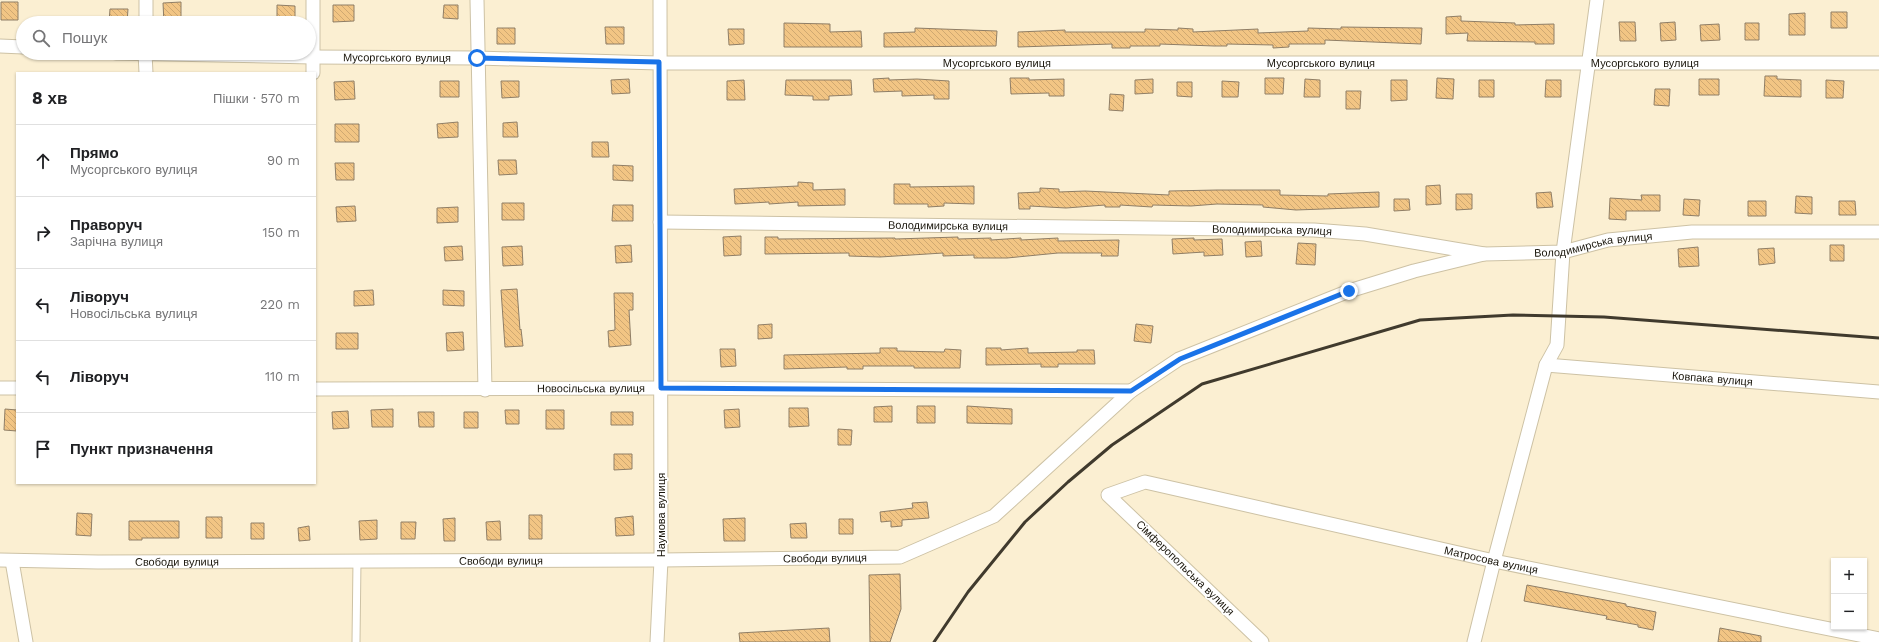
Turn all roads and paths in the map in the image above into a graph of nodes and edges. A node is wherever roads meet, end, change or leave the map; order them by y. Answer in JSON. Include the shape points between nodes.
{"nodes":[{"id":1,"x":146,"y":0,"type":"edge"},
{"id":2,"x":312,"y":0,"type":"edge"},
{"id":3,"x":477,"y":0,"type":"edge"},
{"id":4,"x":660,"y":0,"type":"edge"},
{"id":5,"x":1597,"y":0,"type":"edge"},
{"id":6,"x":146,"y":16,"type":"edge"},
{"id":7,"x":312,"y":16,"type":"edge"},
{"id":8,"x":0,"y":46,"type":"edge"},
{"id":9,"x":16,"y":47,"type":"edge"},
{"id":10,"x":316,"y":57,"type":"edge"},
{"id":11,"x":477,"y":58,"type":"junction"},
{"id":12,"x":145,"y":60,"type":"edge"},
{"id":13,"x":313,"y":60,"type":"edge"},
{"id":14,"x":659,"y":62,"type":"junction"},
{"id":15,"x":1590,"y":63,"type":"junction"},
{"id":16,"x":1879,"y":63,"type":"edge"},
{"id":17,"x":146,"y":72,"type":"edge"},
{"id":18,"x":313,"y":72,"type":"edge"},
{"id":19,"x":660,"y":222,"type":"junction"},
{"id":20,"x":1879,"y":232,"type":"edge"},
{"id":21,"x":1563,"y":252,"type":"junction"},
{"id":22,"x":1484,"y":254,"type":"junction"},
{"id":23,"x":1546,"y":365,"type":"junction"},
{"id":24,"x":0,"y":388,"type":"edge"},
{"id":25,"x":16,"y":388,"type":"edge"},
{"id":26,"x":661,"y":388,"type":"junction"},
{"id":27,"x":316,"y":389,"type":"edge"},
{"id":28,"x":485,"y":390,"type":"junction"},
{"id":29,"x":1131,"y":391,"type":"junction"},
{"id":30,"x":1879,"y":392,"type":"edge"},
{"id":31,"x":1108,"y":495,"type":"joint"},
{"id":32,"x":6,"y":560,"type":"edge"},
{"id":33,"x":661,"y":560,"type":"junction"},
{"id":34,"x":357,"y":561,"type":"junction"},
{"id":35,"x":1494,"y":561,"type":"junction"},
{"id":36,"x":1879,"y":639,"type":"edge"},
{"id":37,"x":26,"y":642,"type":"edge"},
{"id":38,"x":356,"y":642,"type":"edge"},
{"id":39,"x":657,"y":642,"type":"edge"},
{"id":40,"x":1262,"y":642,"type":"edge"},
{"id":41,"x":1474,"y":642,"type":"edge"}],
"edges":[{"from":1,"to":6,"type":"street"},
{"from":2,"to":7,"type":"street"},
{"from":3,"to":11,"type":"street"},
{"from":4,"to":14,"type":"street","name":"Наумова вулиця"},
{"from":5,"to":15,"type":"street"},
{"from":8,"to":9,"type":"street"},
{"from":10,"to":11,"type":"street","name":"Мусоргського вулиця"},
{"from":11,"to":14,"type":"street","name":"Мусоргського вулиця"},
{"from":11,"to":28,"type":"street"},
{"from":12,"to":17,"type":"street"},
{"from":13,"to":18,"type":"street"},
{"from":14,"to":15,"type":"street","name":"Мусоргського вулиця"},
{"from":14,"to":19,"type":"street","name":"Наумова вулиця"},
{"from":15,"to":16,"type":"street","name":"Мусоргського вулиця"},
{"from":15,"to":21,"type":"street"},
{"from":19,"to":22,"type":"street","name":"Володимирська вулиця","via":[[1314,230],[1365,234]]},
{"from":19,"to":26,"type":"street","name":"Наумова вулиця"},
{"from":20,"to":21,"type":"street","name":"Володимирська вулиця","via":[[1692,232],[1608,240]]},
{"from":21,"to":22,"type":"street","name":"Володимирська вулиця"},
{"from":21,"to":23,"type":"street","via":[[1557,344]]},
{"from":22,"to":29,"type":"street","name":"Свободи вулиця","via":[[1414,271],[1349,291],[1180,359]]},
{"from":23,"to":30,"type":"street","name":"Ковпака вулиця"},
{"from":23,"to":35,"type":"street"},
{"from":24,"to":25,"type":"street"},
{"from":26,"to":28,"type":"street","name":"Новосільська вулиця"},
{"from":26,"to":29,"type":"street","name":"Новосільська вулиця"},
{"from":26,"to":33,"type":"street","name":"Наумова вулиця"},
{"from":27,"to":28,"type":"street","name":"Новосільська вулиця"},
{"from":29,"to":33,"type":"street","name":"Свободи вулиця","via":[[994,516],[900,557]]},
{"from":31,"to":35,"type":"street","name":"Матросова вулиця","via":[[1145,482]]},
{"from":31,"to":40,"type":"street","name":"Сімферопольська вулиця"},
{"from":32,"to":34,"type":"street","name":"Свободи вулиця"},
{"from":32,"to":37,"type":"street"},
{"from":33,"to":34,"type":"street","name":"Свободи вулиця"},
{"from":33,"to":39,"type":"street","name":"Наумова вулиця"},
{"from":34,"to":38,"type":"lane"},
{"from":35,"to":36,"type":"street","name":"Матросова вулиця"},
{"from":35,"to":41,"type":"street"}]}
